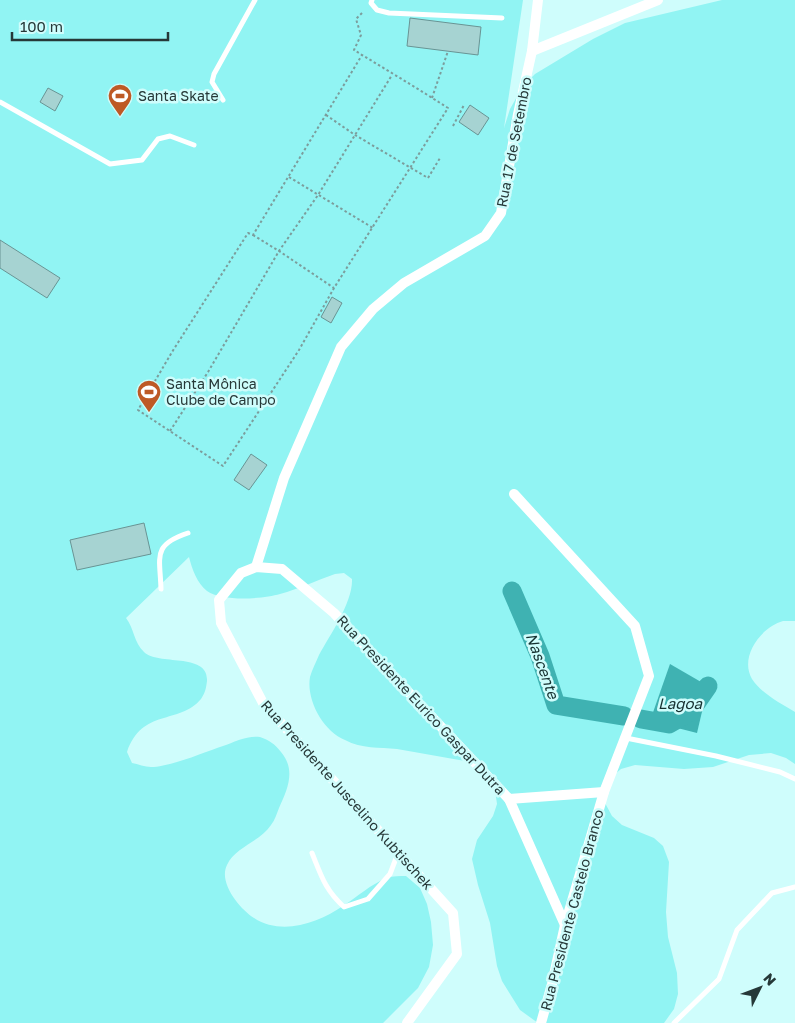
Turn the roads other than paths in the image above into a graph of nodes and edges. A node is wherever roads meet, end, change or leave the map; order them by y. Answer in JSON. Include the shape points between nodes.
{"nodes":[{"id":1,"x":255,"y":0,"type":"edge"},
{"id":2,"x":372,"y":0,"type":"edge"},
{"id":3,"x":538,"y":0,"type":"edge"},
{"id":4,"x":658,"y":0,"type":"edge"},
{"id":5,"x":502,"y":18,"type":"dead end"},
{"id":6,"x":532,"y":51,"type":"junction"},
{"id":7,"x":223,"y":100,"type":"dead end"},
{"id":8,"x":0,"y":102,"type":"edge"},
{"id":9,"x":194,"y":145,"type":"dead end"},
{"id":10,"x":514,"y":494,"type":"dead end"},
{"id":11,"x":188,"y":533,"type":"dead end"},
{"id":12,"x":256,"y":566,"type":"junction"},
{"id":13,"x":162,"y":588,"type":"dead end"},
{"id":14,"x":625,"y":738,"type":"junction"},
{"id":15,"x":795,"y":779,"type":"edge"},
{"id":16,"x":604,"y":792,"type":"junction"},
{"id":17,"x":509,"y":799,"type":"junction"},
{"id":18,"x":312,"y":853,"type":"dead end"},
{"id":19,"x":398,"y":853,"type":"junction"},
{"id":20,"x":795,"y":887,"type":"edge"},
{"id":21,"x":565,"y":925,"type":"junction"},
{"id":22,"x":407,"y":1023,"type":"edge"},
{"id":23,"x":541,"y":1023,"type":"edge"},
{"id":24,"x":674,"y":1023,"type":"edge"}],
"edges":[{"from":1,"to":7,"type":"lane","via":[[214,74],[212,82]]},
{"from":2,"to":5,"type":"lane","via":[[371,4],[378,10],[389,13]]},
{"from":3,"to":6,"type":"street","name":"Rua 17 de Setembro"},
{"from":4,"to":6,"type":"street"},
{"from":6,"to":12,"type":"street","name":"Rua 17 de Setembro","via":[[501,212],[485,236],[404,283],[373,309],[340,347],[284,478]]},
{"from":8,"to":9,"type":"lane","via":[[110,164],[142,160],[158,139],[170,136]]},
{"from":10,"to":14,"type":"street","name":"Rua Presidente Castelo Branco","via":[[635,626],[648,676]]},
{"from":11,"to":13,"type":"lane","via":[[165,544],[159,554]]},
{"from":12,"to":17,"type":"street","name":"Rua Presidente Eurico Gaspar Dutra","via":[[282,569],[334,613]]},
{"from":12,"to":19,"type":"street","name":"Rua Presidente Juscelino Kubtischek","via":[[241,574],[219,600],[221,623],[263,703]]},
{"from":14,"to":15,"type":"lane","via":[[716,756],[780,772]]},
{"from":14,"to":16,"type":"street","name":"Rua Presidente Castelo Branco"},
{"from":16,"to":17,"type":"street","name":"Rua Presidente Eurico Gaspar Dutra"},
{"from":16,"to":21,"type":"street","name":"Rua Presidente Castelo Branco"},
{"from":17,"to":21,"type":"street"},
{"from":18,"to":19,"type":"lane","via":[[323,882],[332,897],[344,907],[368,899],[390,874]]},
{"from":19,"to":22,"type":"street","name":"Rua Presidente Juscelino Kubtischek","via":[[453,913],[457,954]]},
{"from":20,"to":24,"type":"lane","via":[[772,893],[737,930],[719,979]]},
{"from":21,"to":23,"type":"street","name":"Rua Presidente Castelo Branco"}]}
